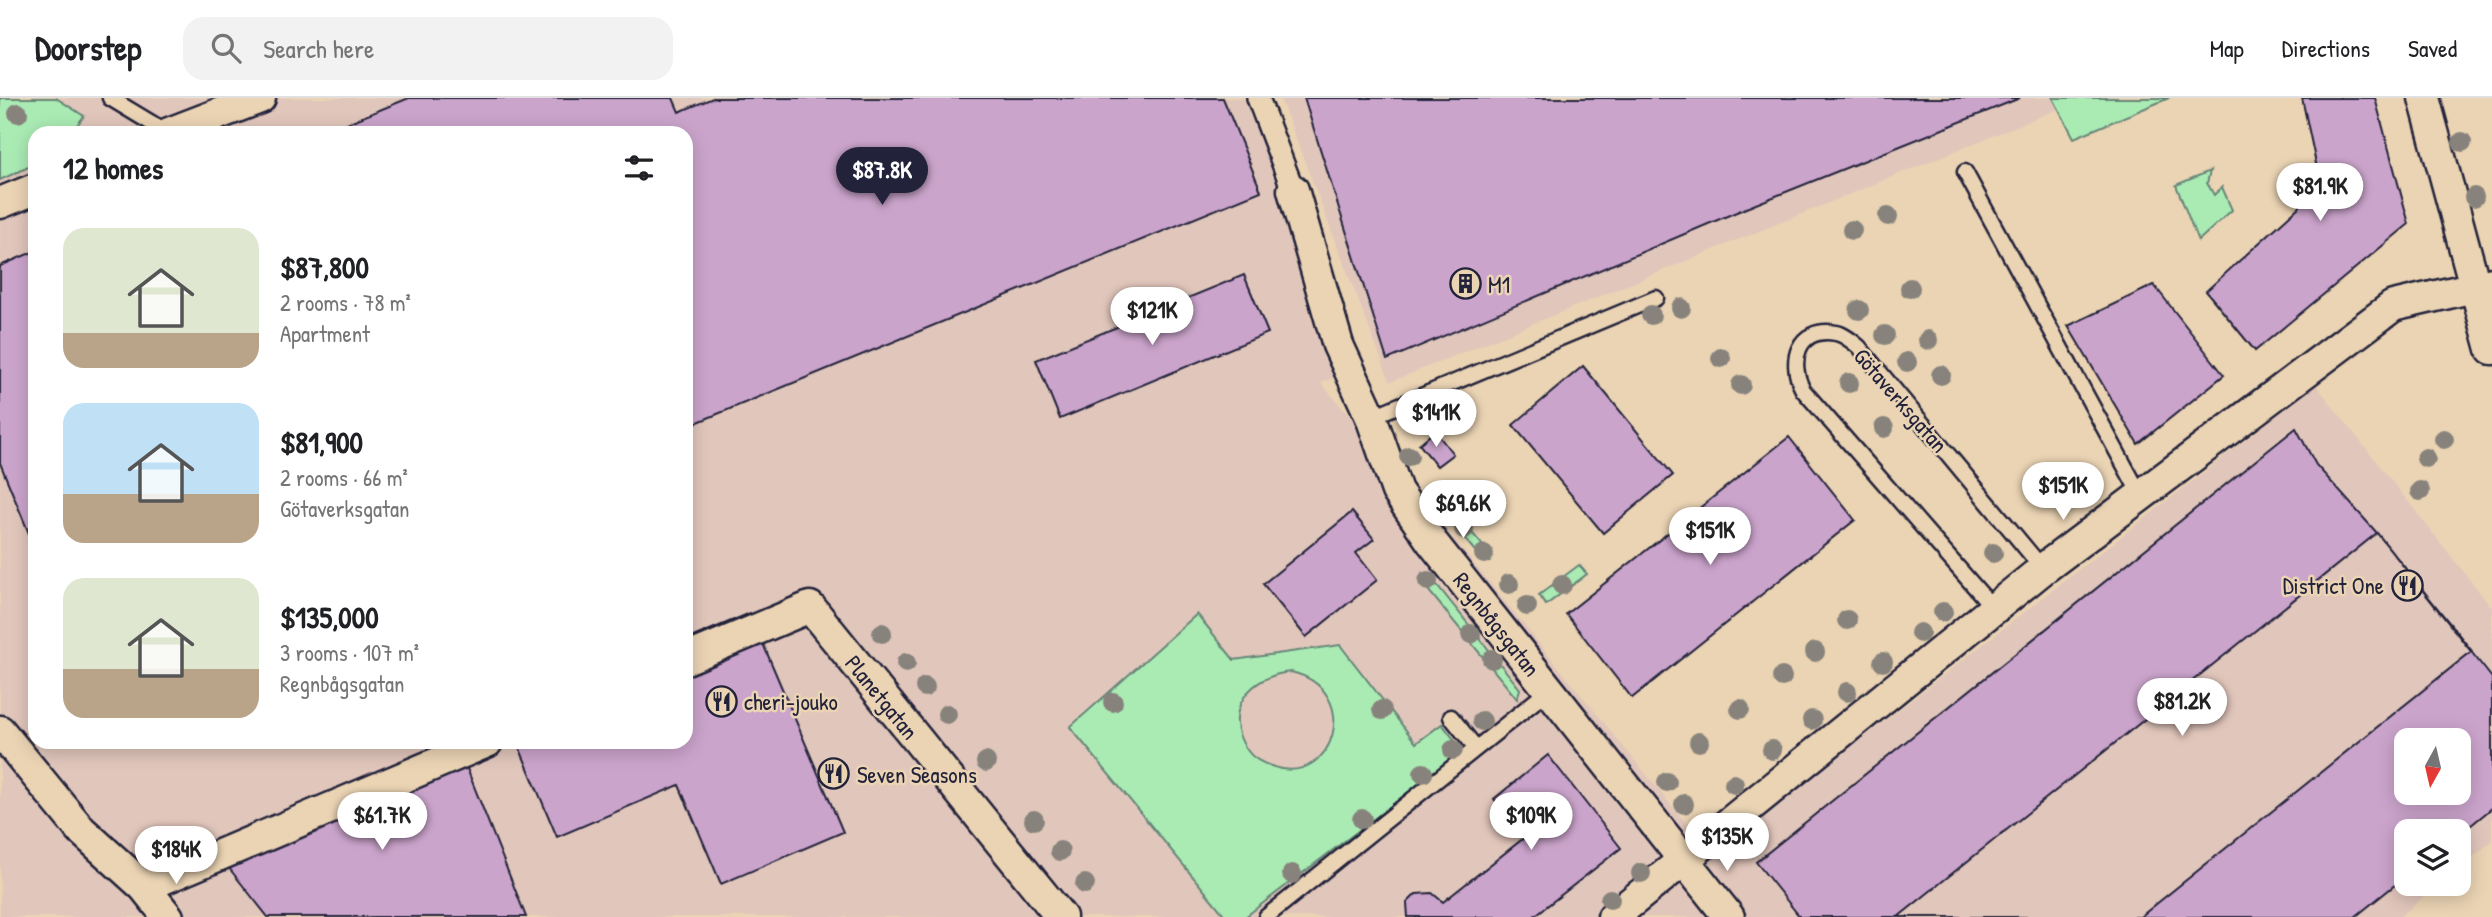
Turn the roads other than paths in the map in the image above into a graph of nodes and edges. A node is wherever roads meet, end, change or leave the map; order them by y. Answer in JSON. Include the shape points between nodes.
{"nodes":[{"id":1,"x":110,"y":98,"type":"edge"},
{"id":2,"x":260,"y":98,"type":"edge"},
{"id":3,"x":1258,"y":98,"type":"edge"},
{"id":4,"x":2424,"y":98,"type":"edge"},
{"id":5,"x":157,"y":126,"type":"edge"},
{"id":6,"x":187,"y":126,"type":"edge"},
{"id":7,"x":1965,"y":172,"type":"dead end"},
{"id":8,"x":1293,"y":190,"type":"joint"},
{"id":9,"x":28,"y":191,"type":"edge"},
{"id":10,"x":0,"y":203,"type":"edge"},
{"id":11,"x":2484,"y":284,"type":"edge"},
{"id":12,"x":1656,"y":298,"type":"dead end"},
{"id":13,"x":2492,"y":349,"type":"edge"},
{"id":14,"x":1371,"y":417,"type":"junction"},
{"id":15,"x":2141,"y":496,"type":"junction"},
{"id":16,"x":2043,"y":569,"type":"junction"},
{"id":17,"x":1994,"y":609,"type":"junction"},
{"id":18,"x":693,"y":656,"type":"edge"},
{"id":19,"x":1549,"y":690,"type":"junction"},
{"id":20,"x":1451,"y":717,"type":"dead end"},
{"id":21,"x":0,"y":732,"type":"edge"},
{"id":22,"x":1476,"y":748,"type":"junction"},
{"id":23,"x":470,"y":749,"type":"edge"},
{"id":24,"x":1684,"y":860,"type":"junction"},
{"id":25,"x":144,"y":887,"type":"junction"},
{"id":26,"x":168,"y":917,"type":"edge"},
{"id":27,"x":1061,"y":917,"type":"edge"},
{"id":28,"x":1266,"y":917,"type":"edge"},
{"id":29,"x":1613,"y":917,"type":"edge"},
{"id":30,"x":1729,"y":917,"type":"edge"}],
"edges":[{"from":1,"to":5,"type":"lane"},
{"from":2,"to":6,"type":"street"},
{"from":3,"to":8,"type":"street","name":"Regnbågsgatan"},
{"from":4,"to":11,"type":"street"},
{"from":7,"to":15,"type":"lane"},
{"from":8,"to":14,"type":"street","name":"Regnbågsgatan","via":[[1338,345]]},
{"from":9,"to":10,"type":"street"},
{"from":11,"to":13,"type":"street"},
{"from":11,"to":15,"type":"street","via":[[2393,306]]},
{"from":12,"to":14,"type":"lane"},
{"from":14,"to":19,"type":"street","name":"Regnbågsgatan","via":[[1397,491]]},
{"from":15,"to":16,"type":"street"},
{"from":16,"to":17,"type":"street"},
{"from":16,"to":17,"type":"lane","name":"Götaverksgatan","via":[[1859,347],[1839,333],[1818,333],[1804,341],[1794,359],[1795,375],[1803,390]]},
{"from":17,"to":24,"type":"street"},
{"from":18,"to":27,"type":"street","name":"Planetgatan","via":[[810,607]]},
{"from":19,"to":22,"type":"lane"},
{"from":19,"to":24,"type":"street","name":"Regnbågsgatan"},
{"from":20,"to":22,"type":"lane"},
{"from":21,"to":25,"type":"street","via":[[81,830]]},
{"from":22,"to":28,"type":"lane"},
{"from":23,"to":25,"type":"street"},
{"from":24,"to":29,"type":"street"},
{"from":24,"to":30,"type":"street","name":"Regnbågsgatan"},
{"from":25,"to":26,"type":"street"}]}
